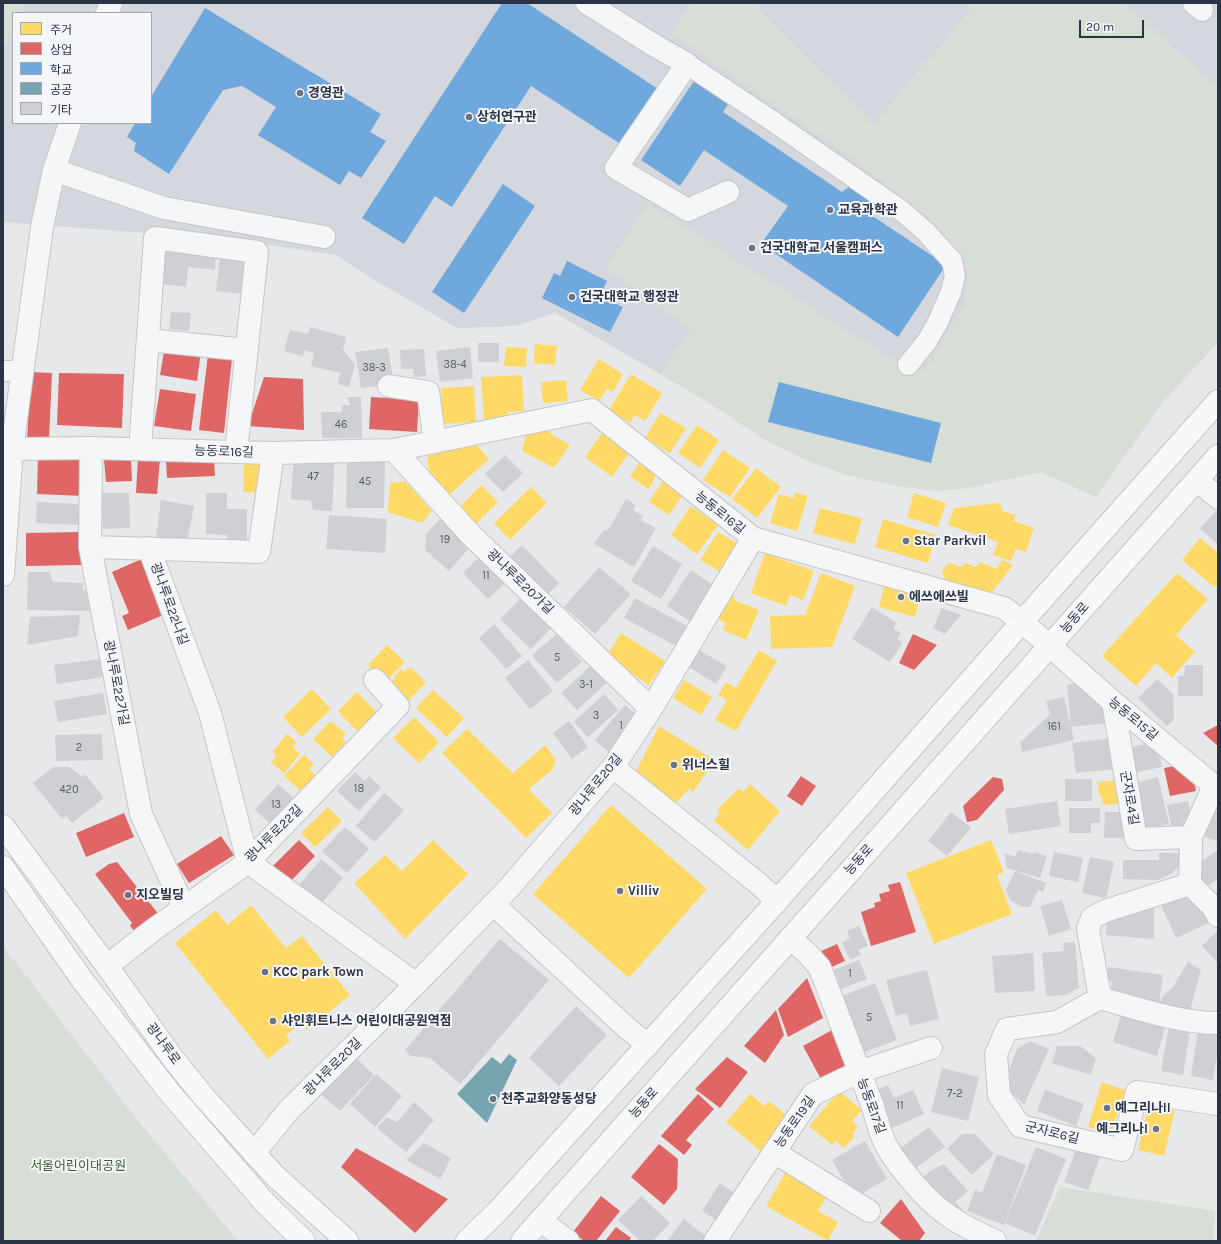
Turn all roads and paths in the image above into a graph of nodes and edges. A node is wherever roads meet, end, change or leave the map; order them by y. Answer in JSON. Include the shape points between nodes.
{"nodes":[{"id":1,"x":587,"y":3,"type":"edge"},
{"id":2,"x":687,"y":64,"type":"junction"},
{"id":3,"x":70,"y":124,"type":"edge"},
{"id":4,"x":54,"y":170,"type":"junction"},
{"id":5,"x":728,"y":192,"type":"dead end"},
{"id":6,"x":324,"y":237,"type":"dead end"},
{"id":7,"x":148,"y":340,"type":"junction"},
{"id":8,"x":246,"y":350,"type":"junction"},
{"id":9,"x":908,"y":365,"type":"dead end"},
{"id":10,"x":13,"y":371,"type":"edge"},
{"id":11,"x":388,"y":386,"type":"dead end"},
{"id":12,"x":1218,"y":401,"type":"edge"},
{"id":13,"x":435,"y":442,"type":"junction"},
{"id":14,"x":91,"y":448,"type":"junction"},
{"id":15,"x":12,"y":449,"type":"junction"},
{"id":16,"x":140,"y":449,"type":"junction"},
{"id":17,"x":394,"y":450,"type":"junction"},
{"id":18,"x":236,"y":452,"type":"junction"},
{"id":19,"x":273,"y":453,"type":"junction"},
{"id":20,"x":1218,"y":456,"type":"edge"},
{"id":21,"x":1197,"y":480,"type":"junction"},
{"id":22,"x":1218,"y":498,"type":"edge"},
{"id":23,"x":753,"y":538,"type":"junction"},
{"id":24,"x":90,"y":547,"type":"junction"},
{"id":25,"x":148,"y":548,"type":"junction"},
{"id":26,"x":3,"y":575,"type":"edge"},
{"id":27,"x":1022,"y":622,"type":"junction"},
{"id":28,"x":1050,"y":646,"type":"junction"},
{"id":29,"x":375,"y":680,"type":"dead end"},
{"id":30,"x":1113,"y":702,"type":"junction"},
{"id":31,"x":651,"y":709,"type":"junction"},
{"id":32,"x":613,"y":767,"type":"junction"},
{"id":33,"x":1216,"y":787,"type":"edge"},
{"id":34,"x":3,"y":826,"type":"edge"},
{"id":35,"x":1191,"y":837,"type":"junction"},
{"id":36,"x":248,"y":862,"type":"junction"},
{"id":37,"x":3,"y":867,"type":"edge"},
{"id":38,"x":1190,"y":884,"type":"junction"},
{"id":39,"x":777,"y":901,"type":"junction"},
{"id":40,"x":493,"y":904,"type":"junction"},
{"id":41,"x":184,"y":908,"type":"junction"},
{"id":42,"x":1218,"y":916,"type":"edge"},
{"id":43,"x":790,"y":938,"type":"junction"},
{"id":44,"x":107,"y":966,"type":"junction"},
{"id":45,"x":416,"y":984,"type":"junction"},
{"id":46,"x":1100,"y":998,"type":"junction"},
{"id":47,"x":1218,"y":1023,"type":"edge"},
{"id":48,"x":648,"y":1045,"type":"junction"},
{"id":49,"x":932,"y":1048,"type":"dead end"},
{"id":50,"x":859,"y":1072,"type":"junction"},
{"id":51,"x":1218,"y":1104,"type":"edge"},
{"id":52,"x":774,"y":1152,"type":"junction"},
{"id":53,"x":254,"y":1153,"type":"junction"},
{"id":54,"x":869,"y":1211,"type":"dead end"},
{"id":55,"x":540,"y":1220,"type":"junction"},
{"id":56,"x":300,"y":1239,"type":"edge"},
{"id":57,"x":347,"y":1241,"type":"edge"},
{"id":58,"x":467,"y":1241,"type":"edge"},
{"id":59,"x":522,"y":1241,"type":"edge"},
{"id":60,"x":568,"y":1241,"type":"edge"},
{"id":61,"x":715,"y":1241,"type":"edge"},
{"id":62,"x":994,"y":1241,"type":"edge"}],
"edges":[{"from":1,"to":2,"type":"street"},
{"from":2,"to":5,"type":"street","via":[[616,168],[688,210]]},
{"from":2,"to":9,"type":"street","via":[[902,211],[926,232],[952,261],[955,276],[951,292],[934,330]]},
{"from":3,"to":4,"type":"street"},
{"from":4,"to":6,"type":"street","via":[[164,208]]},
{"from":4,"to":10,"type":"street"},
{"from":7,"to":8,"type":"street"},
{"from":7,"to":8,"type":"street","via":[[155,238],[257,252]]},
{"from":7,"to":16,"type":"street"},
{"from":8,"to":18,"type":"street"},
{"from":10,"to":15,"type":"street"},
{"from":11,"to":13,"type":"street","via":[[428,392]]},
{"from":12,"to":27,"type":"main road"},
{"from":13,"to":17,"type":"street","name":"능동로16길"},
{"from":13,"to":23,"type":"street","name":"능동로16길","via":[[592,410]]},
{"from":14,"to":15,"type":"street","name":"능동로16길"},
{"from":14,"to":16,"type":"street","name":"능동로16길"},
{"from":14,"to":24,"type":"street","name":"광나루로22가길"},
{"from":15,"to":26,"type":"street"},
{"from":16,"to":18,"type":"street","name":"능동로16길"},
{"from":17,"to":19,"type":"street","name":"능동로16길"},
{"from":17,"to":31,"type":"street","name":"광나루로20가길","via":[[470,534]]},
{"from":18,"to":19,"type":"street","name":"능동로16길"},
{"from":19,"to":25,"type":"street","name":"광나루로22나길","via":[[259,552]]},
{"from":20,"to":21,"type":"main road","name":"능동로"},
{"from":21,"to":22,"type":"street"},
{"from":21,"to":28,"type":"main road","name":"능동로"},
{"from":23,"to":27,"type":"street","name":"능동로16길","via":[[1004,608]]},
{"from":23,"to":31,"type":"street","name":"광나루로20길"},
{"from":24,"to":25,"type":"street"},
{"from":24,"to":41,"type":"street","name":"광나루로22가길","via":[[141,814]]},
{"from":25,"to":36,"type":"street","name":"광나루로22나길","via":[[210,713]]},
{"from":27,"to":28,"type":"main road"},
{"from":27,"to":39,"type":"main road"},
{"from":28,"to":30,"type":"street","name":"능동로15길"},
{"from":28,"to":43,"type":"main road","name":"능동로"},
{"from":29,"to":36,"type":"street","name":"광나루로22길","via":[[398,706]]},
{"from":30,"to":33,"type":"street","name":"능동로15길"},
{"from":30,"to":35,"type":"street","name":"군자로4길","via":[[1136,839]]},
{"from":31,"to":32,"type":"street","name":"광나루로20길"},
{"from":32,"to":39,"type":"street"},
{"from":32,"to":40,"type":"street","name":"광나루로20길"},
{"from":33,"to":35,"type":"street"},
{"from":34,"to":44,"type":"main road","name":"광나루로"},
{"from":35,"to":38,"type":"street"},
{"from":36,"to":41,"type":"street","name":"광나루로22길"},
{"from":36,"to":45,"type":"street"},
{"from":37,"to":56,"type":"main road","name":"광나루로","via":[[83,981],[170,1093],[266,1204]]},
{"from":38,"to":42,"type":"street","via":[[1213,907]]},
{"from":38,"to":46,"type":"street","via":[[1105,911],[1092,918],[1088,930]]},
{"from":39,"to":48,"type":"main road"},
{"from":40,"to":45,"type":"street","name":"광나루로20길"},
{"from":40,"to":48,"type":"street"},
{"from":41,"to":44,"type":"street","name":"광나루로22길"},
{"from":43,"to":50,"type":"street","name":"능동로17길","via":[[820,968]]},
{"from":43,"to":55,"type":"main road","name":"능동로"},
{"from":44,"to":53,"type":"main road","name":"광나루로","via":[[174,1060]]},
{"from":45,"to":53,"type":"street","name":"광나루로20길","via":[[288,1111]]},
{"from":46,"to":47,"type":"street","via":[[1153,1013]]},
{"from":46,"to":51,"type":"street","name":"군자로6길","via":[[1057,1022],[1007,1030],[996,1054],[999,1095],[1020,1126],[1122,1150],[1137,1092]]},
{"from":48,"to":58,"type":"main road"},
{"from":49,"to":50,"type":"street","name":"능동로19길"},
{"from":50,"to":52,"type":"street","name":"능동로19길","via":[[812,1094]]},
{"from":50,"to":62,"type":"street","name":"능동로17길","via":[[887,1146],[899,1164],[932,1203],[962,1224]]},
{"from":52,"to":54,"type":"street","name":"능동로19길"},
{"from":52,"to":61,"type":"street","name":"능동로19길"},
{"from":53,"to":57,"type":"main road","name":"광나루로","via":[[274,1176]]},
{"from":55,"to":59,"type":"main road","name":"능동로"},
{"from":55,"to":60,"type":"street"}]}
